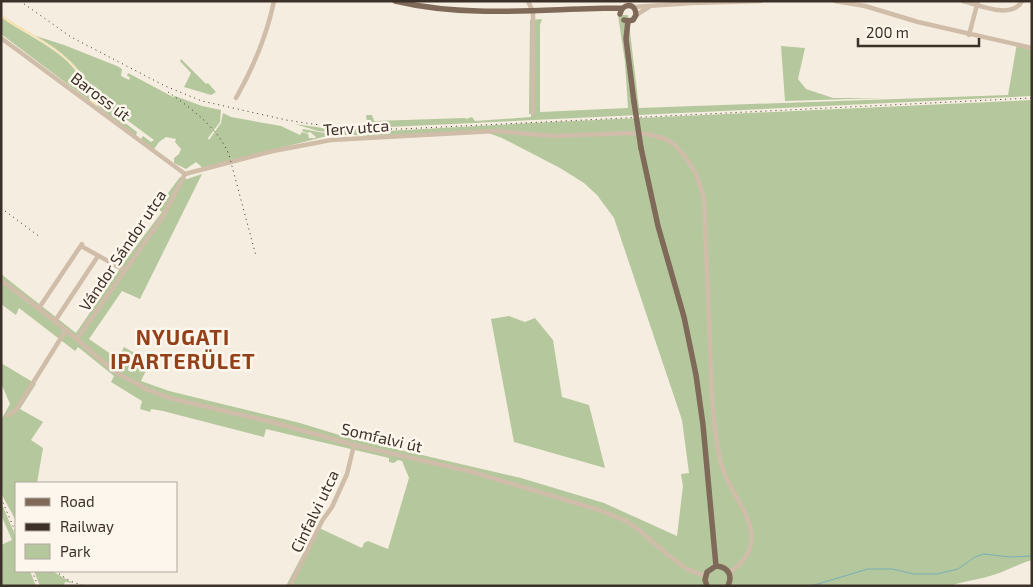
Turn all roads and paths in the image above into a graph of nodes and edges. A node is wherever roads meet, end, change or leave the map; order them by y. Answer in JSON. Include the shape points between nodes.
{"nodes":[{"id":1,"x":274,"y":1,"type":"edge"},
{"id":2,"x":395,"y":1,"type":"edge"},
{"id":3,"x":528,"y":1,"type":"edge"},
{"id":4,"x":761,"y":1,"type":"edge"},
{"id":5,"x":835,"y":1,"type":"edge"},
{"id":6,"x":963,"y":1,"type":"edge"},
{"id":7,"x":1022,"y":1,"type":"edge"},
{"id":8,"x":739,"y":2,"type":"edge"},
{"id":9,"x":978,"y":3,"type":"edge"},
{"id":10,"x":866,"y":4,"type":"edge"},
{"id":11,"x":653,"y":6,"type":"junction"},
{"id":12,"x":634,"y":7,"type":"junction"},
{"id":13,"x":533,"y":12,"type":"junction"},
{"id":14,"x":636,"y":15,"type":"junction"},
{"id":15,"x":624,"y":18,"type":"junction"},
{"id":16,"x":969,"y":35,"type":"junction"},
{"id":17,"x":1,"y":38,"type":"edge"},
{"id":18,"x":1032,"y":48,"type":"edge"},
{"id":19,"x":236,"y":98,"type":"dead end"},
{"id":20,"x":533,"y":114,"type":"dead end"},
{"id":21,"x":185,"y":174,"type":"junction"},
{"id":22,"x":98,"y":256,"type":"junction"},
{"id":23,"x":124,"y":270,"type":"junction"},
{"id":24,"x":1,"y":280,"type":"edge"},
{"id":25,"x":39,"y":308,"type":"junction"},
{"id":26,"x":55,"y":321,"type":"junction"},
{"id":27,"x":66,"y":330,"type":"junction"},
{"id":28,"x":77,"y":339,"type":"junction"},
{"id":29,"x":8,"y":415,"type":"dead end"},
{"id":30,"x":354,"y":444,"type":"junction"},
{"id":31,"x":716,"y":566,"type":"junction"},
{"id":32,"x":729,"y":573,"type":"junction"},
{"id":33,"x":705,"y":576,"type":"junction"},
{"id":34,"x":290,"y":586,"type":"edge"},
{"id":35,"x":707,"y":586,"type":"edge"},
{"id":36,"x":728,"y":586,"type":"edge"}],
"edges":[{"from":1,"to":19,"type":"street","via":[[258,51]]},
{"from":2,"to":13,"type":"main road","via":[[452,10]]},
{"from":3,"to":13,"type":"street"},
{"from":4,"to":8,"type":"street"},
{"from":5,"to":10,"type":"street"},
{"from":6,"to":9,"type":"street"},
{"from":7,"to":9,"type":"street","via":[[1020,6],[1005,12]]},
{"from":8,"to":11,"type":"street"},
{"from":9,"to":16,"type":"street"},
{"from":10,"to":16,"type":"street","via":[[904,19]]},
{"from":11,"to":12,"type":"street"},
{"from":11,"to":14,"type":"street"},
{"from":12,"to":14,"type":"main road"},
{"from":12,"to":15,"type":"main road","via":[[629,5]]},
{"from":13,"to":15,"type":"main road","via":[[594,9]]},
{"from":13,"to":20,"type":"street"},
{"from":14,"to":15,"type":"main road","via":[[633,20]]},
{"from":15,"to":31,"type":"main road","bridge":true,"via":[[641,148],[696,375]]},
{"from":16,"to":18,"type":"street"},
{"from":17,"to":21,"type":"street","name":"Baross út"},
{"from":21,"to":23,"type":"street","name":"Vándor Sándor utca","via":[[164,215]]},
{"from":21,"to":32,"type":"street","name":"Terv utca","via":[[326,141],[496,131],[553,136],[632,133],[655,136],[674,144],[698,176],[704,199],[711,384],[720,460],[725,477],[746,512],[751,533],[747,555]]},
{"from":22,"to":23,"type":"street"},
{"from":22,"to":25,"type":"street","via":[[81,245]]},
{"from":22,"to":26,"type":"street"},
{"from":23,"to":28,"type":"street","name":"Vándor Sándor utca"},
{"from":24,"to":25,"type":"street","name":"Somfalvi út"},
{"from":25,"to":26,"type":"street","name":"Somfalvi út"},
{"from":26,"to":27,"type":"street","name":"Somfalvi út"},
{"from":27,"to":28,"type":"street","name":"Somfalvi út"},
{"from":27,"to":29,"type":"street","via":[[16,410]]},
{"from":28,"to":30,"type":"street","name":"Somfalvi út","via":[[114,371],[153,392]]},
{"from":30,"to":33,"type":"street","name":"Somfalvi út","via":[[469,471],[598,510],[632,525],[687,569]]},
{"from":30,"to":34,"type":"street","name":"Cinfalvi utca","via":[[347,474]]},
{"from":31,"to":32,"type":"main road"},
{"from":31,"to":33,"type":"main road"},
{"from":32,"to":36,"type":"main road"},
{"from":33,"to":35,"type":"main road"}]}
